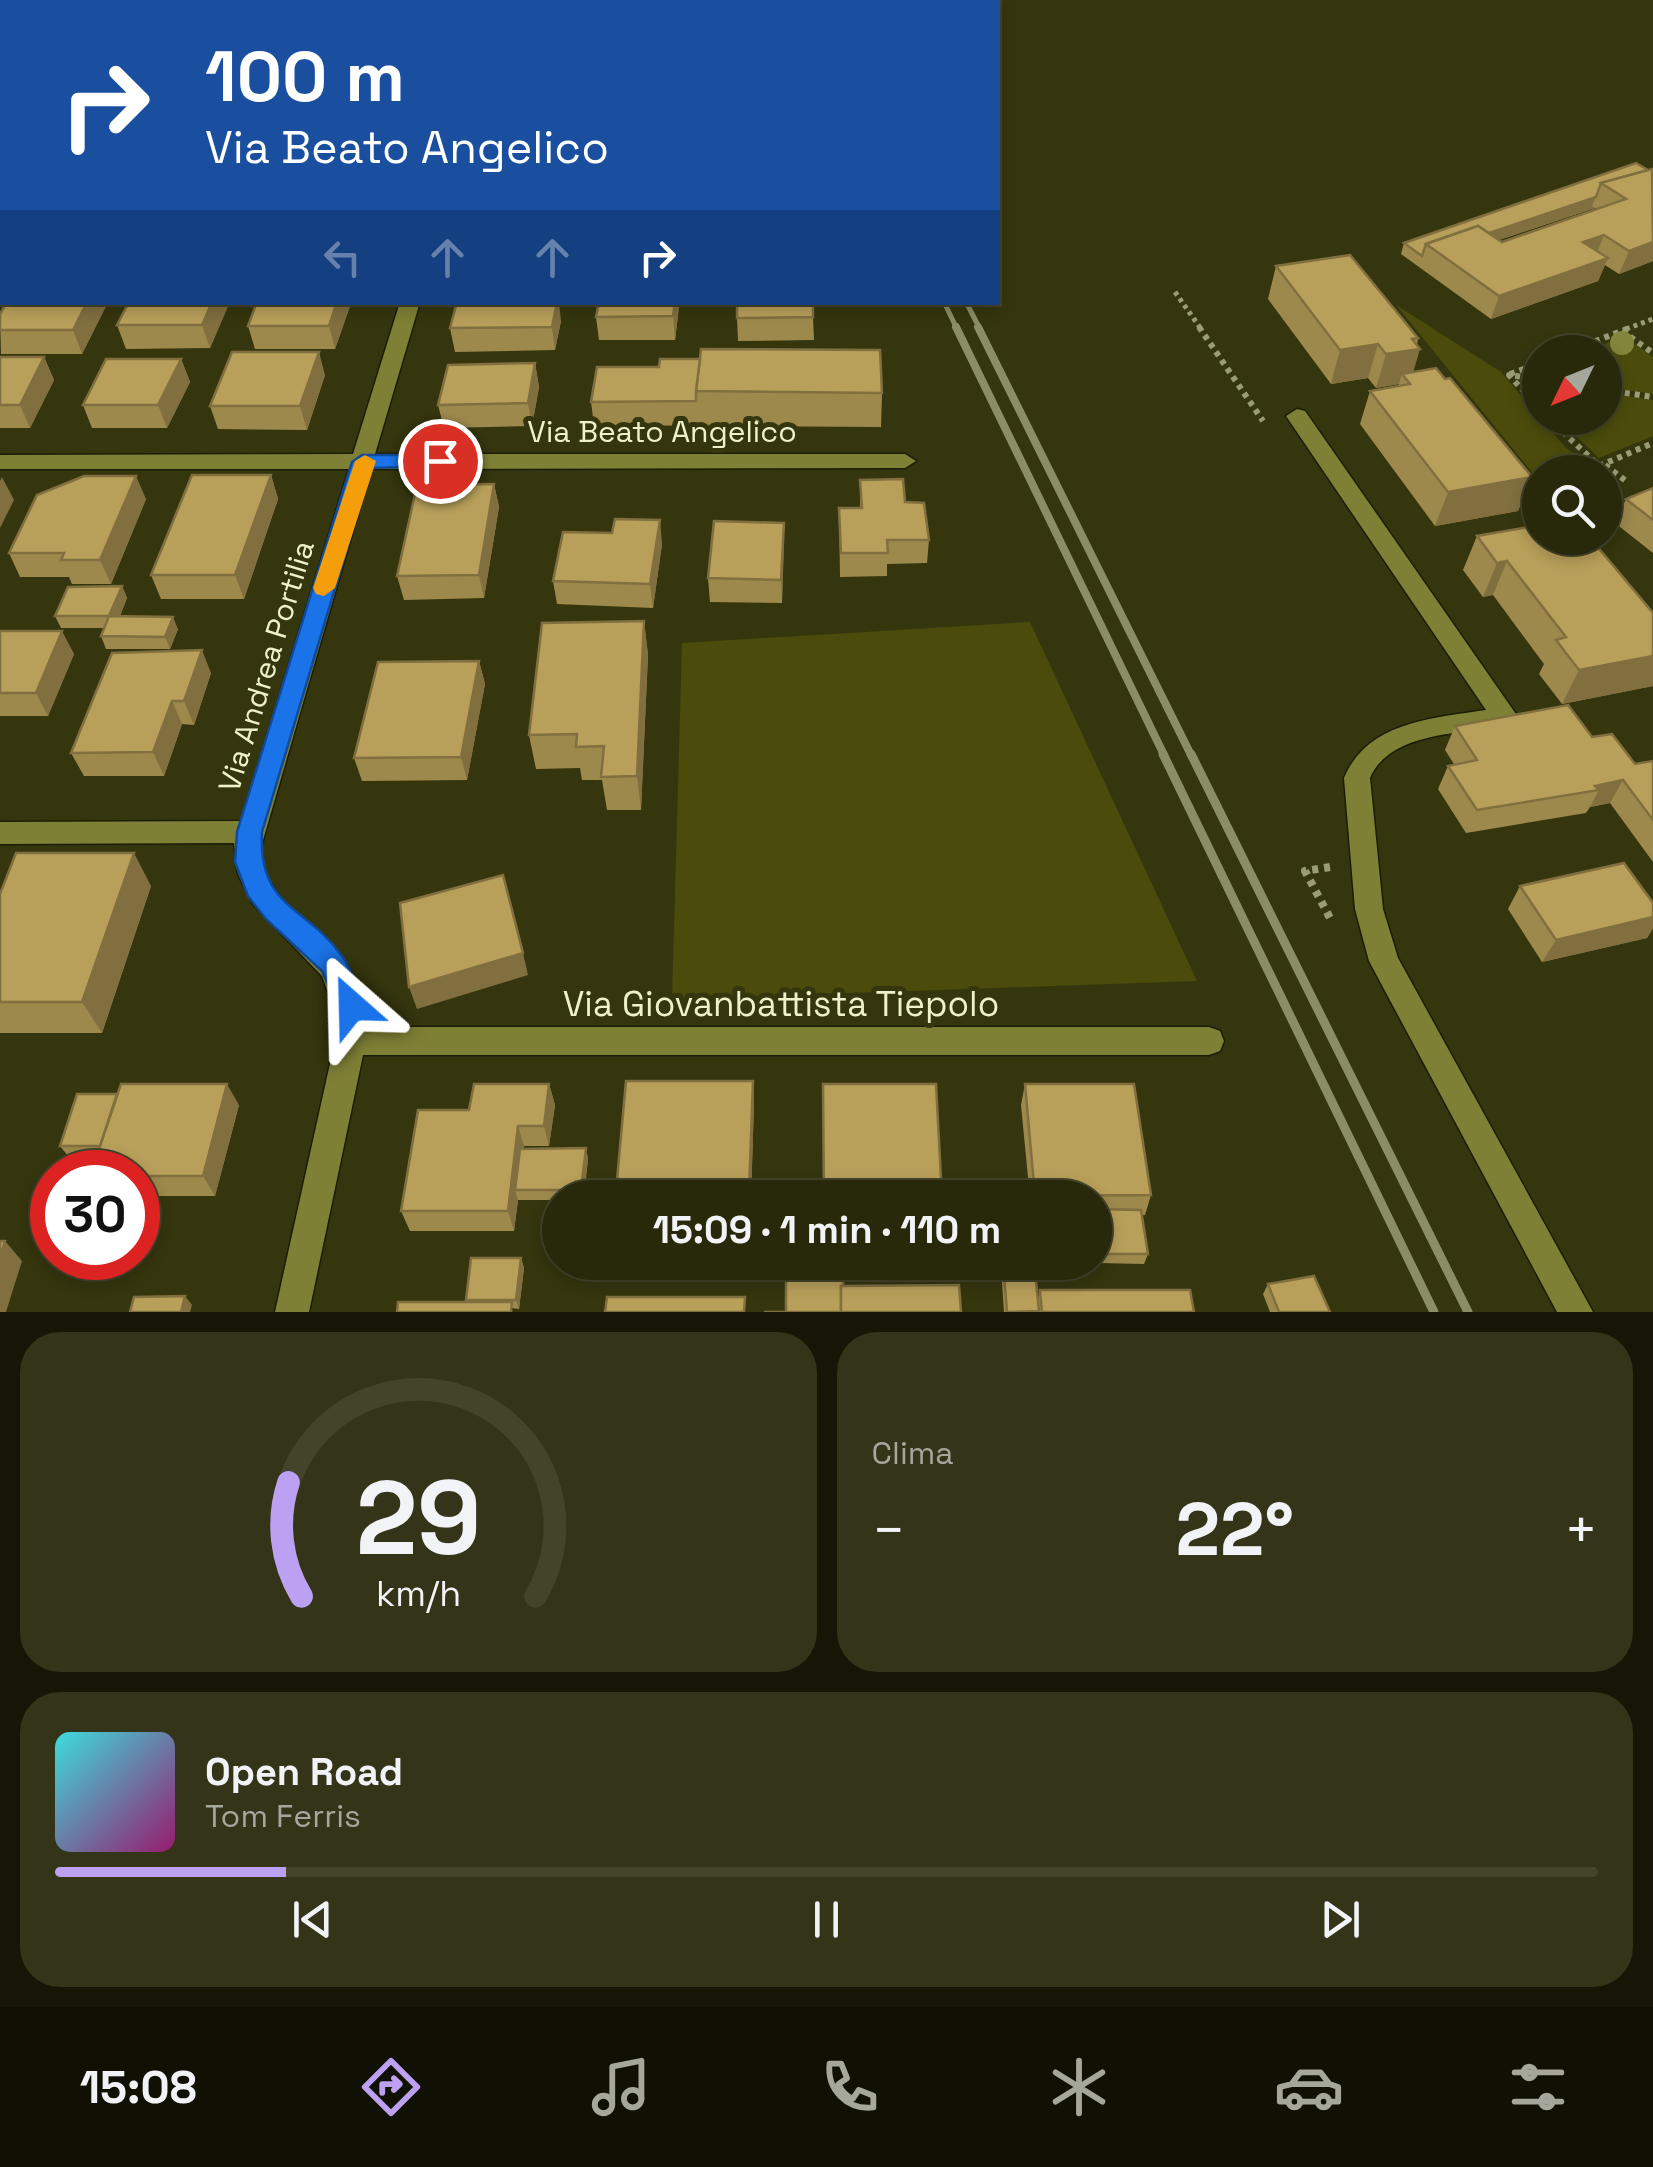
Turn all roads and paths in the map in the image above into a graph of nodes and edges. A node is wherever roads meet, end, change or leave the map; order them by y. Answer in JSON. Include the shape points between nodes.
{"nodes":[{"id":1,"x":409,"y":305,"type":"edge"},
{"id":2,"x":1653,"y":319,"type":"edge"},
{"id":3,"x":1622,"y":331,"type":"junction"},
{"id":4,"x":1611,"y":335,"type":"edge"},
{"id":5,"x":1653,"y":353,"type":"edge"},
{"id":6,"x":1522,"y":369,"type":"edge"},
{"id":7,"x":1509,"y":374,"type":"junction"},
{"id":8,"x":1522,"y":377,"type":"edge"},
{"id":9,"x":1522,"y":389,"type":"edge"},
{"id":10,"x":1622,"y":392,"type":"edge"},
{"id":11,"x":1653,"y":397,"type":"edge"},
{"id":12,"x":1297,"y":416,"type":"dead end"},
{"id":13,"x":1563,"y":435,"type":"edge"},
{"id":14,"x":1653,"y":444,"type":"edge"},
{"id":15,"x":1585,"y":455,"type":"edge"},
{"id":16,"x":1622,"y":457,"type":"edge"},
{"id":17,"x":904,"y":460,"type":"dead end"},
{"id":18,"x":0,"y":462,"type":"edge"},
{"id":19,"x":362,"y":462,"type":"junction"},
{"id":20,"x":1622,"y":478,"type":"edge"},
{"id":21,"x":1626,"y":481,"type":"dead end"},
{"id":22,"x":249,"y":832,"type":"junction"},
{"id":23,"x":0,"y":833,"type":"edge"},
{"id":24,"x":353,"y":1041,"type":"junction"},
{"id":25,"x":1209,"y":1041,"type":"dead end"},
{"id":26,"x":292,"y":1312,"type":"edge"},
{"id":27,"x":1576,"y":1312,"type":"edge"}],
"edges":[{"from":1,"to":19,"type":"street","name":"Via Andrea Portilia"},
{"from":2,"to":3,"type":"path"},
{"from":3,"to":4,"type":"path"},
{"from":3,"to":5,"type":"path"},
{"from":6,"to":7,"type":"path"},
{"from":7,"to":8,"type":"path"},
{"from":7,"to":9,"type":"path"},
{"from":10,"to":11,"type":"path"},
{"from":12,"to":27,"type":"street","via":[[1505,717],[1402,737],[1364,758],[1358,778],[1369,908],[1384,961]]},
{"from":13,"to":15,"type":"path"},
{"from":14,"to":16,"type":"path"},
{"from":17,"to":19,"type":"street","name":"Via Beato Angelico"},
{"from":18,"to":19,"type":"street","name":"Via Beato Angelico"},
{"from":19,"to":22,"type":"street","name":"Via Andrea Portilia"},
{"from":20,"to":21,"type":"path"},
{"from":22,"to":23,"type":"street"},
{"from":22,"to":24,"type":"street","name":"Via Andrea Portilia","via":[[248,862],[257,888],[341,976],[352,1006]]},
{"from":24,"to":25,"type":"street","name":"Via Giovanbattista Tiepolo"},
{"from":24,"to":26,"type":"street","name":"Via Andrea Portilia"}]}
